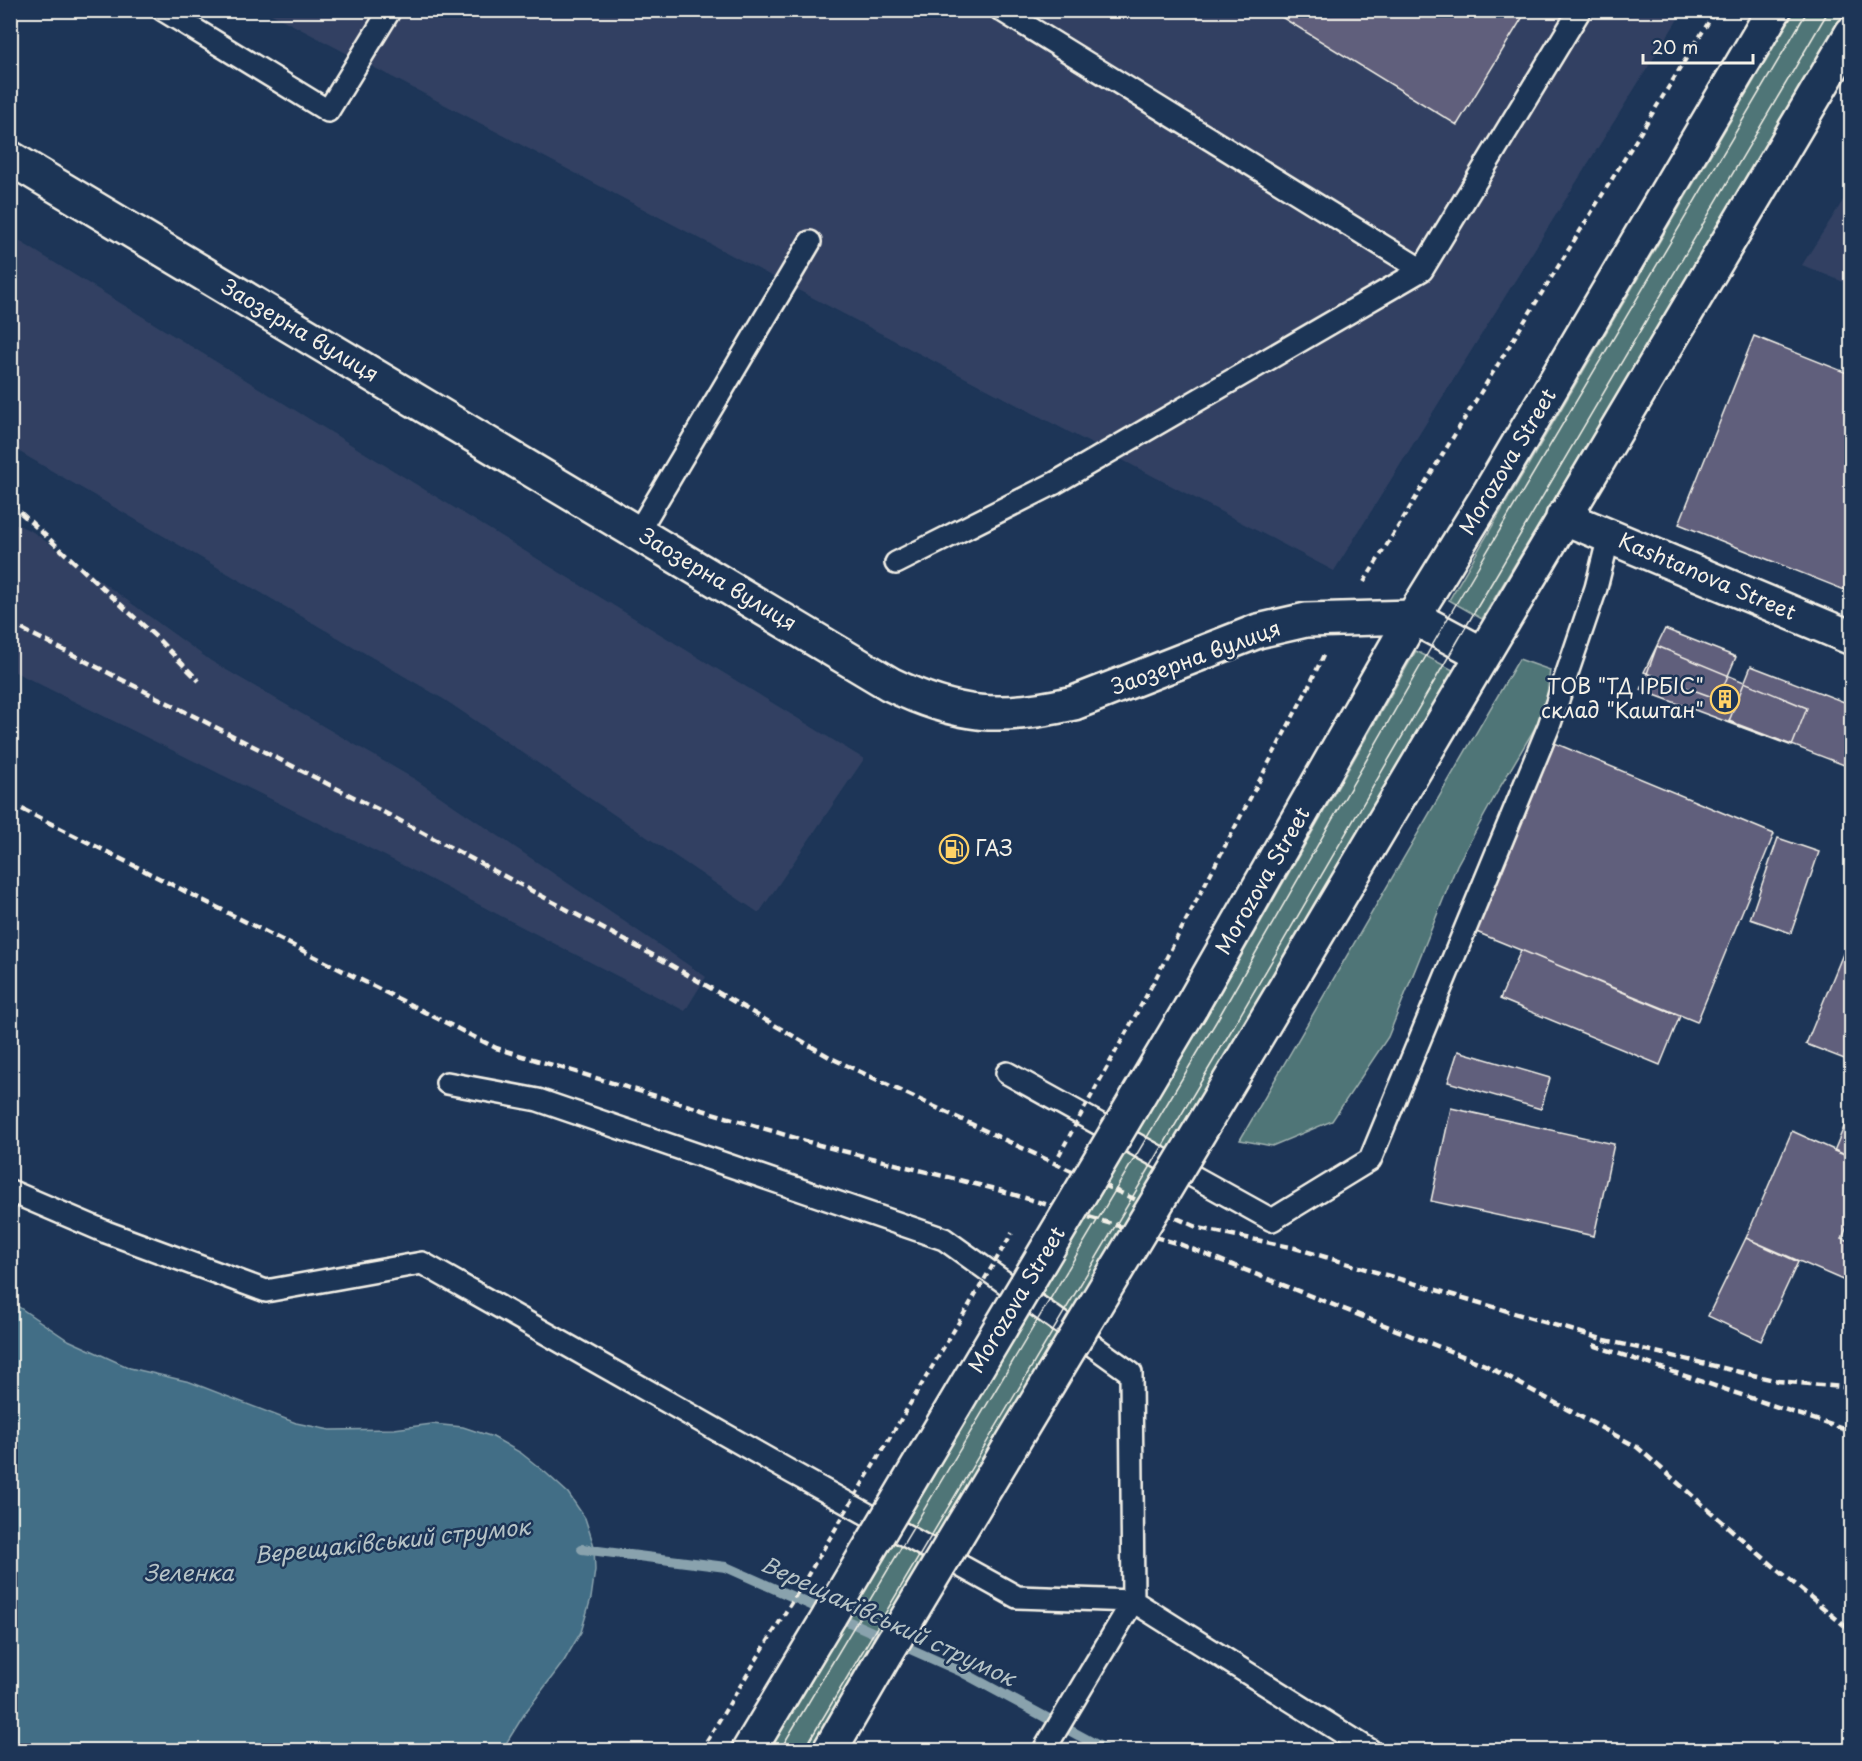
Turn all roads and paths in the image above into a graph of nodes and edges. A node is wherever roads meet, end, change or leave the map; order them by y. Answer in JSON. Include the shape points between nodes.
{"nodes":[{"id":1,"x":163,"y":10,"type":"edge"},
{"id":2,"x":390,"y":10,"type":"edge"},
{"id":3,"x":1001,"y":10,"type":"edge"},
{"id":4,"x":1580,"y":10,"type":"edge"},
{"id":5,"x":1716,"y":10,"type":"edge"},
{"id":6,"x":1774,"y":10,"type":"edge"},
{"id":7,"x":1851,"y":33,"type":"edge"},
{"id":8,"x":10,"y":158,"type":"edge"},
{"id":9,"x":810,"y":242,"type":"dead end"},
{"id":10,"x":1422,"y":270,"type":"junction"},
{"id":11,"x":1563,"y":517,"type":"junction"},
{"id":12,"x":638,"y":532,"type":"junction"},
{"id":13,"x":1610,"y":536,"type":"junction"},
{"id":14,"x":896,"y":562,"type":"dead end"},
{"id":15,"x":1413,"y":617,"type":"junction"},
{"id":16,"x":1339,"y":621,"type":"junction"},
{"id":17,"x":1851,"y":638,"type":"edge"},
{"id":18,"x":1482,"y":654,"type":"junction"},
{"id":19,"x":1007,"y":1073,"type":"dead end"},
{"id":20,"x":447,"y":1083,"type":"dead end"},
{"id":21,"x":1082,"y":1114,"type":"junction"},
{"id":22,"x":1054,"y":1163,"type":"dead end"},
{"id":23,"x":10,"y":1191,"type":"edge"},
{"id":24,"x":1013,"y":1231,"type":"dead end"},
{"id":25,"x":989,"y":1272,"type":"junction"},
{"id":26,"x":850,"y":1504,"type":"junction"},
{"id":27,"x":1133,"y":1602,"type":"junction"},
{"id":28,"x":701,"y":1750,"type":"edge"},
{"id":29,"x":749,"y":1750,"type":"edge"},
{"id":30,"x":830,"y":1750,"type":"edge"},
{"id":31,"x":1044,"y":1750,"type":"edge"},
{"id":32,"x":1370,"y":1750,"type":"edge"}],
"edges":[{"from":1,"to":2,"type":"lane","via":[[328,111]]},
{"from":3,"to":10,"type":"lane"},
{"from":4,"to":10,"type":"lane"},
{"from":5,"to":16,"type":"path"},
{"from":6,"to":15,"type":"main road","name":"Morozova Street","via":[[1491,492]]},
{"from":7,"to":11,"type":"main road"},
{"from":8,"to":12,"type":"main road","name":"Заозерна вулиця"},
{"from":9,"to":12,"type":"lane"},
{"from":10,"to":14,"type":"lane","via":[[1055,483]]},
{"from":11,"to":13,"type":"main road","name":"Kashtanova Street"},
{"from":11,"to":18,"type":"main road"},
{"from":12,"to":16,"type":"main road","name":"Заозерна вулиця","via":[[890,684],[920,698],[975,713],[1006,714],[1074,703],[1258,631],[1306,620]]},
{"from":13,"to":17,"type":"main road","name":"Kashtanova Street"},
{"from":13,"to":21,"type":"lane","via":[[1549,726],[1370,1160],[1272,1220]]},
{"from":15,"to":16,"type":"main road","name":"Заозерна вулиця"},
{"from":15,"to":18,"type":"main road"},
{"from":15,"to":29,"type":"main road","name":"Morozova Street","bridge":true,"via":[[1191,1007]]},
{"from":16,"to":21,"type":"path","bridge":true,"via":[[1307,690]]},
{"from":18,"to":30,"type":"main road","bridge":true},
{"from":19,"to":21,"type":"lane"},
{"from":20,"to":25,"type":"lane","via":[[538,1100],[944,1239]]},
{"from":21,"to":22,"type":"path","bridge":true},
{"from":23,"to":26,"type":"lane","via":[[106,1232],[266,1291],[422,1263]]},
{"from":24,"to":25,"type":"path","bridge":true},
{"from":25,"to":26,"type":"path","bridge":true},
{"from":25,"to":27,"type":"lane","via":[[1131,1373]]},
{"from":26,"to":27,"type":"lane","via":[[1017,1597]]},
{"from":26,"to":28,"type":"path","bridge":true},
{"from":27,"to":31,"type":"lane"},
{"from":27,"to":32,"type":"lane"}]}
